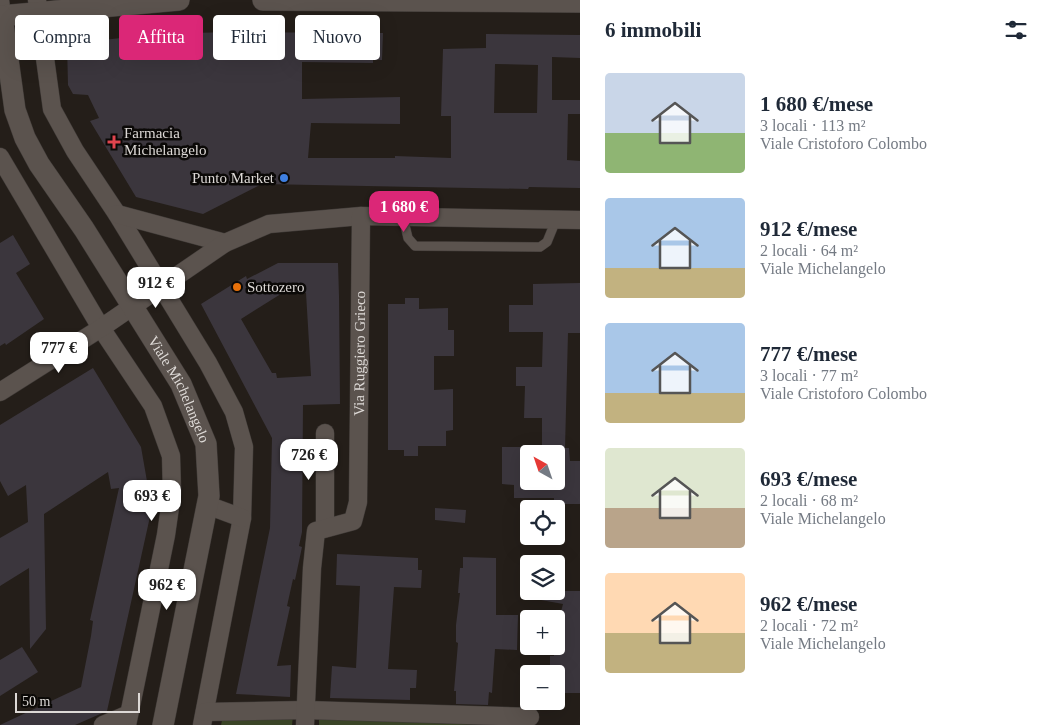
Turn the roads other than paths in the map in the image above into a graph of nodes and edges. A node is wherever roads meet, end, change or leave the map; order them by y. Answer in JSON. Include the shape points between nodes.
{"nodes":[{"id":1,"x":179,"y":0,"type":"edge"},
{"id":2,"x":263,"y":0,"type":"edge"},
{"id":3,"x":580,"y":2,"type":"edge"},
{"id":4,"x":38,"y":6,"type":"edge"},
{"id":5,"x":1,"y":11,"type":"edge"},
{"id":6,"x":0,"y":157,"type":"edge"},
{"id":7,"x":117,"y":214,"type":"junction"},
{"id":8,"x":361,"y":216,"type":"junction"},
{"id":9,"x":403,"y":217,"type":"junction"},
{"id":10,"x":556,"y":220,"type":"junction"},
{"id":11,"x":580,"y":220,"type":"edge"},
{"id":12,"x":225,"y":243,"type":"junction"},
{"id":13,"x":161,"y":286,"type":"junction"},
{"id":14,"x":132,"y":306,"type":"junction"},
{"id":15,"x":101,"y":328,"type":"junction"},
{"id":16,"x":0,"y":392,"type":"edge"},
{"id":17,"x":325,"y":433,"type":"dead end"},
{"id":18,"x":207,"y":505,"type":"junction"},
{"id":19,"x":242,"y":518,"type":"junction"},
{"id":20,"x":325,"y":528,"type":"junction"},
{"id":21,"x":530,"y":717,"type":"dead end"},
{"id":22,"x":204,"y":718,"type":"edge"},
{"id":23,"x":306,"y":718,"type":"edge"},
{"id":24,"x":128,"y":719,"type":"edge"},
{"id":25,"x":103,"y":725,"type":"edge"},
{"id":26,"x":163,"y":725,"type":"edge"}],
"edges":[{"from":1,"to":4,"type":"street"},
{"from":2,"to":3,"type":"street"},
{"from":4,"to":5,"type":"street"},
{"from":4,"to":7,"type":"street","via":[[52,109],[75,151]]},
{"from":5,"to":14,"type":"street","name":"Viale Michelangelo","via":[[14,110],[25,138]]},
{"from":6,"to":15,"type":"street","name":"Viale Michelangelo"},
{"from":7,"to":12,"type":"street"},
{"from":7,"to":13,"type":"street"},
{"from":8,"to":9,"type":"street"},
{"from":8,"to":12,"type":"street","via":[[269,224]]},
{"from":8,"to":20,"type":"street","name":"Via Ruggiero Grieco","via":[[358,502],[353,521]]},
{"from":9,"to":10,"type":"street"},
{"from":9,"to":10,"type":"lane","via":[[408,238],[415,246],[540,247],[547,242]]},
{"from":10,"to":11,"type":"street"},
{"from":12,"to":13,"type":"street"},
{"from":13,"to":14,"type":"street"},
{"from":13,"to":19,"type":"street","via":[[234,412],[244,447]]},
{"from":14,"to":15,"type":"street"},
{"from":14,"to":18,"type":"street","name":"Viale Michelangelo","via":[[181,384],[206,444]]},
{"from":15,"to":16,"type":"street"},
{"from":15,"to":24,"type":"street","name":"Viale Michelangelo","via":[[153,406],[171,456],[172,493],[166,535]]},
{"from":17,"to":20,"type":"street"},
{"from":18,"to":19,"type":"street"},
{"from":18,"to":26,"type":"street","name":"Viale Michelangelo"},
{"from":19,"to":22,"type":"street"},
{"from":20,"to":23,"type":"street","via":[[316,531],[312,568]]},
{"from":21,"to":23,"type":"street"},
{"from":22,"to":23,"type":"street"},
{"from":24,"to":25,"type":"street"}]}
